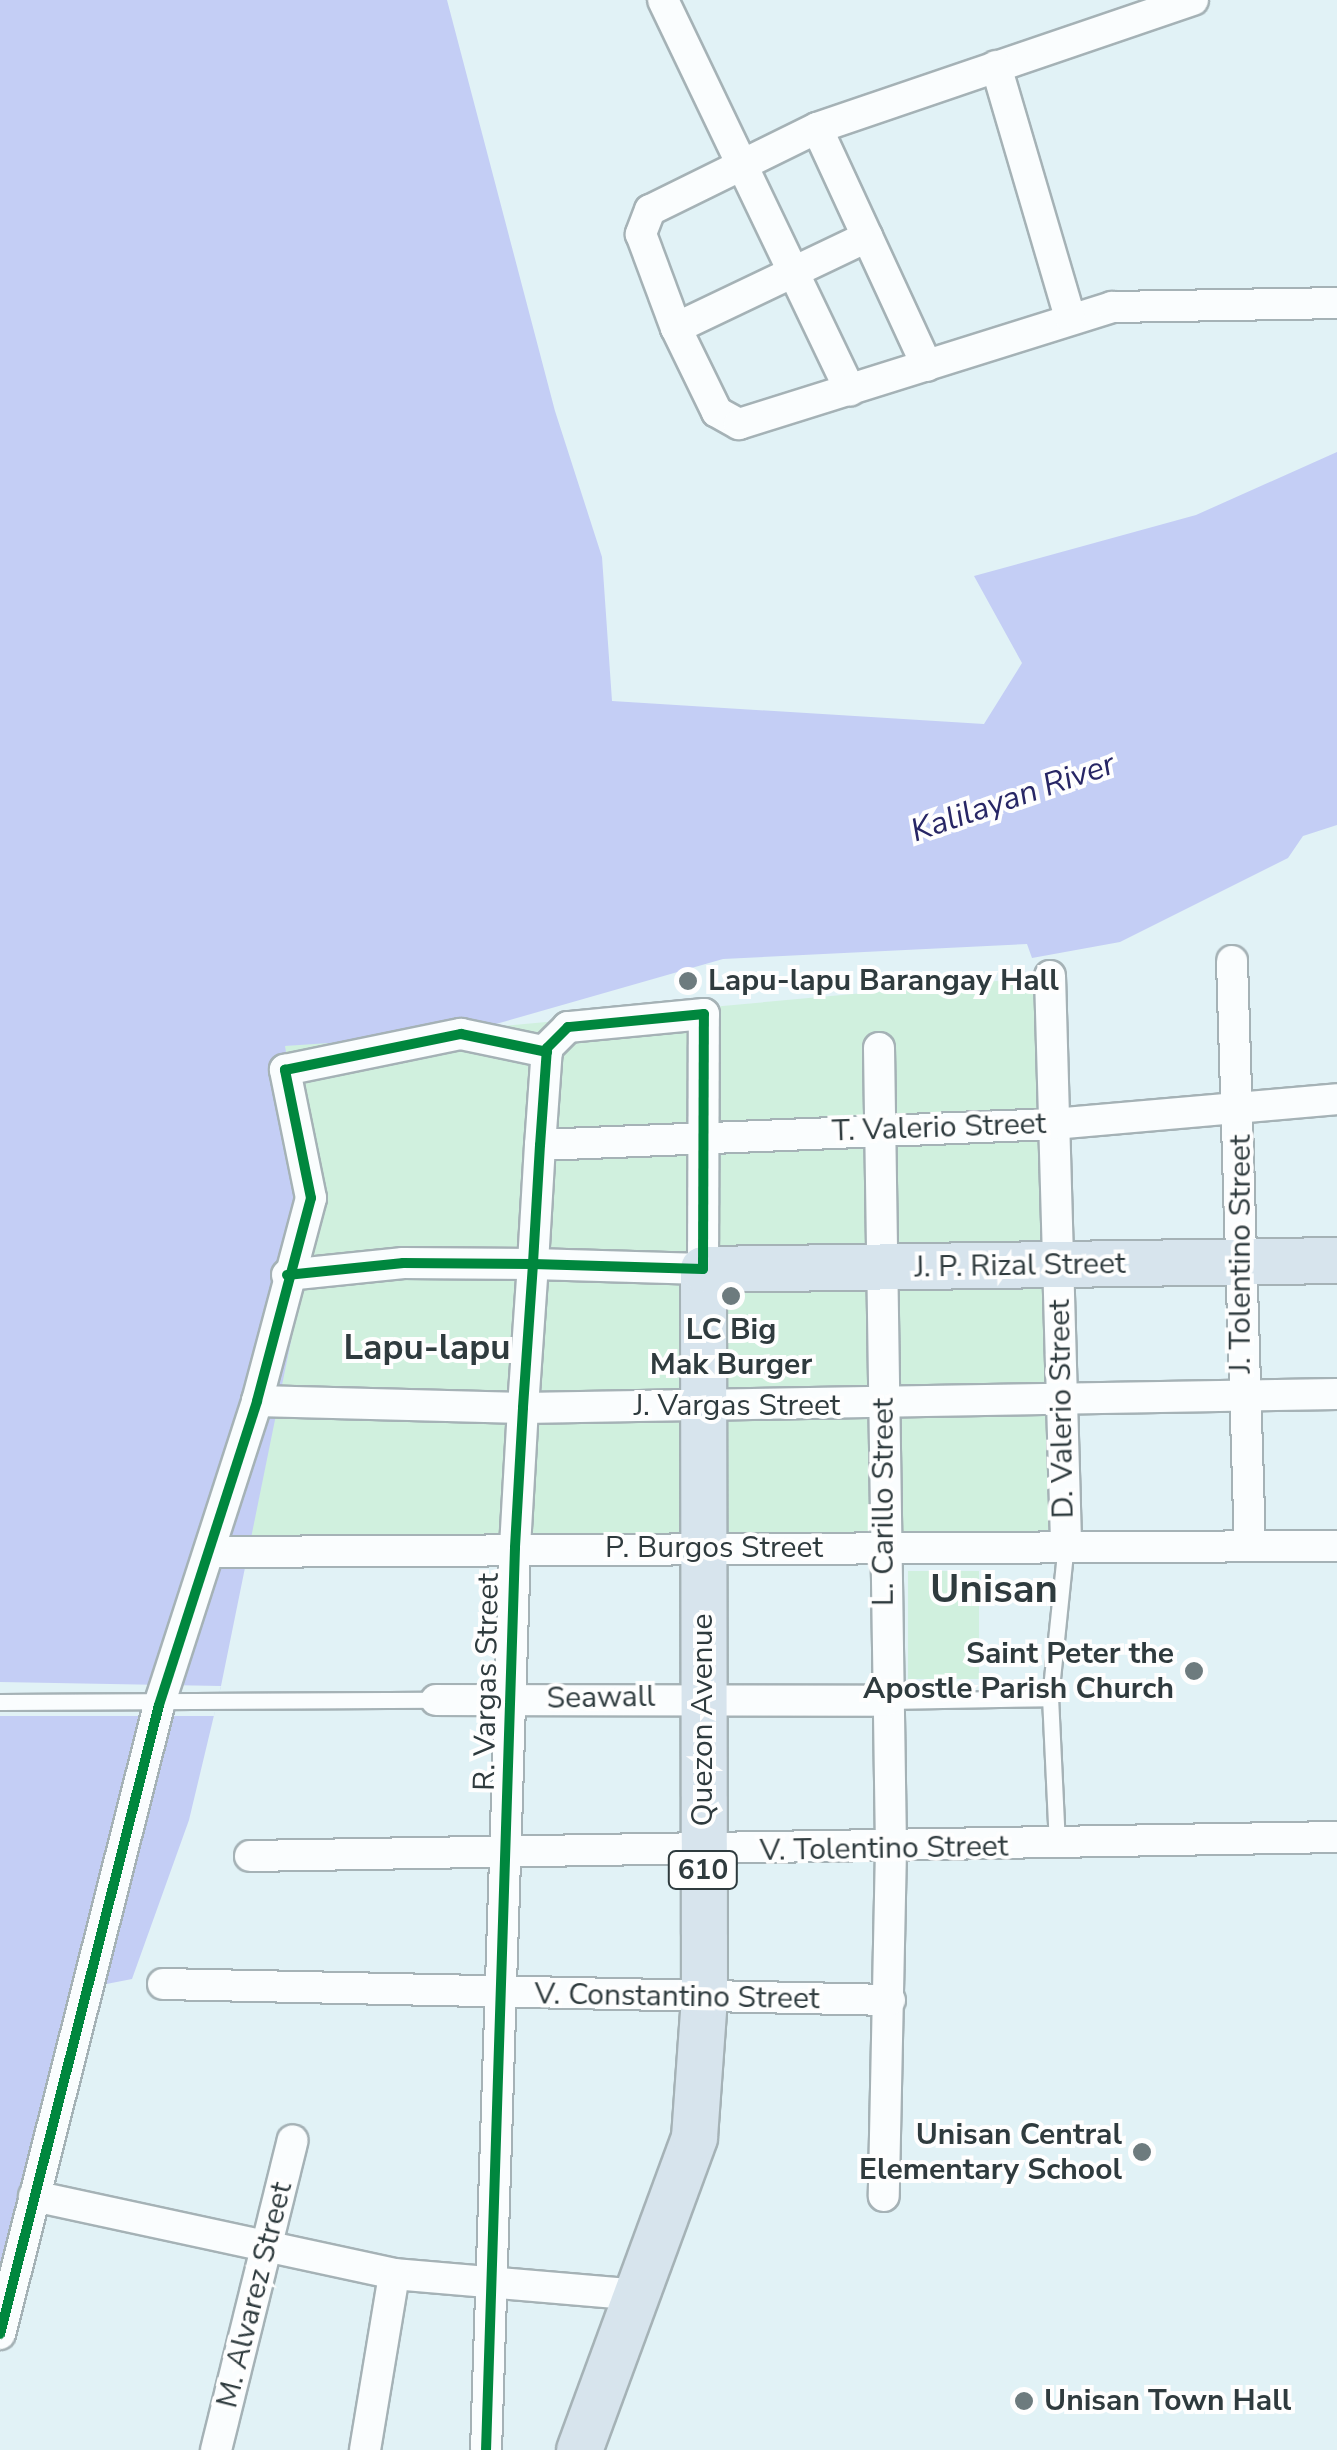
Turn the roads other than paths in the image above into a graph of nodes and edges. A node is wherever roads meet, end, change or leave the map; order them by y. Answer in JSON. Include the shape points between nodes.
{"nodes":[{"id":1,"x":663,"y":0,"type":"edge"},
{"id":2,"x":1193,"y":0,"type":"edge"},
{"id":3,"x":996,"y":66,"type":"junction"},
{"id":4,"x":817,"y":128,"type":"junction"},
{"id":5,"x":739,"y":163,"type":"junction"},
{"id":6,"x":867,"y":237,"type":"junction"},
{"id":7,"x":796,"y":273,"type":"junction"},
{"id":8,"x":1337,"y":303,"type":"edge"},
{"id":9,"x":1070,"y":318,"type":"junction"},
{"id":10,"x":676,"y":328,"type":"junction"},
{"id":11,"x":927,"y":366,"type":"junction"},
{"id":12,"x":850,"y":390,"type":"junction"},
{"id":13,"x":1232,"y":962,"type":"dead end"},
{"id":14,"x":1050,"y":976,"type":"dead end"},
{"id":15,"x":549,"y":1045,"type":"junction"},
{"id":16,"x":879,"y":1048,"type":"dead end"},
{"id":17,"x":1337,"y":1099,"type":"edge"},
{"id":18,"x":1240,"y":1109,"type":"junction"},
{"id":19,"x":1054,"y":1124,"type":"junction"},
{"id":20,"x":882,"y":1129,"type":"junction"},
{"id":21,"x":703,"y":1138,"type":"junction"},
{"id":22,"x":540,"y":1145,"type":"junction"},
{"id":23,"x":1337,"y":1260,"type":"edge"},
{"id":24,"x":1240,"y":1263,"type":"junction"},
{"id":25,"x":533,"y":1264,"type":"junction"},
{"id":26,"x":1058,"y":1265,"type":"junction"},
{"id":27,"x":703,"y":1268,"type":"junction"},
{"id":28,"x":887,"y":1269,"type":"junction"},
{"id":29,"x":287,"y":1275,"type":"junction"},
{"id":30,"x":1337,"y":1394,"type":"edge"},
{"id":31,"x":1241,"y":1397,"type":"junction"},
{"id":32,"x":257,"y":1400,"type":"junction"},
{"id":33,"x":1060,"y":1400,"type":"junction"},
{"id":34,"x":705,"y":1405,"type":"junction"},
{"id":35,"x":883,"y":1405,"type":"junction"},
{"id":36,"x":523,"y":1408,"type":"junction"},
{"id":37,"x":1066,"y":1543,"type":"junction"},
{"id":38,"x":1250,"y":1546,"type":"junction"},
{"id":39,"x":1337,"y":1546,"type":"edge"},
{"id":40,"x":704,"y":1547,"type":"junction"},
{"id":41,"x":515,"y":1548,"type":"junction"},
{"id":42,"x":883,"y":1549,"type":"junction"},
{"id":43,"x":210,"y":1552,"type":"junction"},
{"id":44,"x":703,"y":1696,"type":"junction"},
{"id":45,"x":1050,"y":1698,"type":"junction"},
{"id":46,"x":511,"y":1699,"type":"junction"},
{"id":47,"x":436,"y":1700,"type":"joint"},
{"id":48,"x":886,"y":1701,"type":"junction"},
{"id":49,"x":0,"y":1702,"type":"edge"},
{"id":50,"x":159,"y":1704,"type":"junction"},
{"id":51,"x":1337,"y":1837,"type":"edge"},
{"id":52,"x":1057,"y":1846,"type":"junction"},
{"id":53,"x":892,"y":1849,"type":"junction"},
{"id":54,"x":510,"y":1852,"type":"junction"},
{"id":55,"x":702,"y":1852,"type":"junction"},
{"id":56,"x":250,"y":1856,"type":"dead end"},
{"id":57,"x":164,"y":1984,"type":"dead end"},
{"id":58,"x":506,"y":1994,"type":"junction"},
{"id":59,"x":704,"y":1996,"type":"junction"},
{"id":60,"x":890,"y":2000,"type":"junction"},
{"id":61,"x":294,"y":2140,"type":"dead end"},
{"id":62,"x":34,"y":2196,"type":"junction"},
{"id":63,"x":884,"y":2196,"type":"dead end"},
{"id":64,"x":267,"y":2248,"type":"junction"},
{"id":65,"x":394,"y":2274,"type":"junction"},
{"id":66,"x":493,"y":2284,"type":"junction"},
{"id":67,"x":639,"y":2295,"type":"junction"},
{"id":68,"x":0,"y":2334,"type":"edge"},
{"id":69,"x":216,"y":2450,"type":"edge"},
{"id":70,"x":365,"y":2450,"type":"edge"},
{"id":71,"x":486,"y":2450,"type":"edge"},
{"id":72,"x":579,"y":2450,"type":"edge"}],
"edges":[{"from":1,"to":5,"type":"street"},
{"from":2,"to":3,"type":"street"},
{"from":3,"to":4,"type":"street"},
{"from":3,"to":9,"type":"street"},
{"from":4,"to":5,"type":"street"},
{"from":4,"to":6,"type":"street"},
{"from":5,"to":7,"type":"street"},
{"from":5,"to":10,"type":"street","via":[[650,210],[641,223]]},
{"from":6,"to":7,"type":"street"},
{"from":6,"to":11,"type":"street"},
{"from":7,"to":10,"type":"street"},
{"from":7,"to":12,"type":"street"},
{"from":8,"to":9,"type":"street","via":[[1251,309],[1125,304]]},
{"from":9,"to":11,"type":"street"},
{"from":10,"to":12,"type":"street","via":[[717,412],[730,423]]},
{"from":11,"to":12,"type":"street"},
{"from":13,"to":18,"type":"street","name":"J. Tolentino Street"},
{"from":14,"to":19,"type":"street","name":"D. Valerio Street"},
{"from":15,"to":21,"type":"street","via":[[568,1028],[704,1014]]},
{"from":15,"to":22,"type":"street","name":"R. Vargas Street"},
{"from":15,"to":29,"type":"street","via":[[461,1034],[285,1070],[311,1198]]},
{"from":16,"to":20,"type":"street","name":"L. Carillo Street"},
{"from":17,"to":18,"type":"street","name":"T. Valerio Street"},
{"from":18,"to":19,"type":"street","name":"T. Valerio Street"},
{"from":18,"to":24,"type":"street","name":"J. Tolentino Street"},
{"from":19,"to":20,"type":"street","name":"T. Valerio Street"},
{"from":19,"to":26,"type":"street","name":"D. Valerio Street"},
{"from":20,"to":21,"type":"street","name":"T. Valerio Street"},
{"from":20,"to":28,"type":"street","name":"L. Carillo Street"},
{"from":21,"to":22,"type":"street","name":"T. Valerio Street"},
{"from":21,"to":27,"type":"street"},
{"from":22,"to":25,"type":"street","name":"R. Vargas Street"},
{"from":23,"to":24,"type":"main road","name":"J. P. Rizal Street"},
{"from":24,"to":26,"type":"main road","name":"J. P. Rizal Street"},
{"from":24,"to":31,"type":"street","name":"J. Tolentino Street"},
{"from":25,"to":27,"type":"street"},
{"from":25,"to":29,"type":"street","via":[[402,1264]]},
{"from":25,"to":36,"type":"street","name":"R. Vargas Street"},
{"from":26,"to":28,"type":"main road","name":"J. P. Rizal Street"},
{"from":26,"to":33,"type":"street","name":"D. Valerio Street"},
{"from":27,"to":28,"type":"main road","name":"J. P. Rizal Street"},
{"from":27,"to":34,"type":"main road","name":"Quezon Avenue","number":"610"},
{"from":28,"to":35,"type":"street","name":"L. Carillo Street"},
{"from":29,"to":32,"type":"street"},
{"from":30,"to":31,"type":"street","name":"J. Vargas Street"},
{"from":31,"to":33,"type":"street","name":"J. Vargas Street"},
{"from":31,"to":38,"type":"street","name":"J. Tolentino Street"},
{"from":32,"to":36,"type":"street","name":"J. Vargas Street"},
{"from":32,"to":43,"type":"street"},
{"from":33,"to":35,"type":"street","name":"J. Vargas Street"},
{"from":33,"to":37,"type":"street","name":"D. Valerio Street"},
{"from":34,"to":35,"type":"street","name":"J. Vargas Street"},
{"from":34,"to":36,"type":"street","name":"J. Vargas Street"},
{"from":34,"to":40,"type":"main road","name":"Quezon Avenue","number":"610"},
{"from":35,"to":42,"type":"street","name":"L. Carillo Street"},
{"from":36,"to":41,"type":"street","name":"R. Vargas Street"},
{"from":37,"to":38,"type":"street","name":"P. Burgos Street"},
{"from":37,"to":42,"type":"street","name":"P. Burgos Street"},
{"from":37,"to":45,"type":"lane"},
{"from":38,"to":39,"type":"street","name":"P. Burgos Street"},
{"from":40,"to":41,"type":"street","name":"P. Burgos Street"},
{"from":40,"to":42,"type":"street","name":"P. Burgos Street"},
{"from":40,"to":44,"type":"main road","name":"Quezon Avenue","number":"610"},
{"from":41,"to":43,"type":"street","name":"P. Burgos Street"},
{"from":41,"to":46,"type":"street","name":"R. Vargas Street"},
{"from":42,"to":48,"type":"street","name":"L. Carillo Street"},
{"from":43,"to":50,"type":"street"},
{"from":44,"to":46,"type":"street","name":"Seawall"},
{"from":44,"to":48,"type":"street","name":"Seawall"},
{"from":44,"to":55,"type":"main road","name":"Quezon Avenue","number":"610"},
{"from":45,"to":48,"type":"lane"},
{"from":45,"to":52,"type":"lane"},
{"from":46,"to":47,"type":"street","name":"Seawall"},
{"from":46,"to":54,"type":"street","name":"R. Vargas Street"},
{"from":47,"to":50,"type":"lane"},
{"from":48,"to":53,"type":"street","name":"L. Carillo Street"},
{"from":49,"to":50,"type":"lane"},
{"from":50,"to":62,"type":"street"},
{"from":51,"to":52,"type":"street","name":"V. Tolentino Street"},
{"from":52,"to":53,"type":"street","name":"V. Tolentino Street"},
{"from":53,"to":55,"type":"street","name":"V. Tolentino Street"},
{"from":53,"to":60,"type":"street","name":"L. Carillo Street"},
{"from":54,"to":55,"type":"street","name":"V. Tolentino Street"},
{"from":54,"to":56,"type":"street","name":"V. Tolentino Street"},
{"from":54,"to":58,"type":"street","name":"R. Vargas Street"},
{"from":55,"to":59,"type":"main road","name":"Quezon Avenue","number":"610"},
{"from":57,"to":58,"type":"street","name":"V. Constantino Street"},
{"from":58,"to":59,"type":"street","name":"V. Constantino Street"},
{"from":58,"to":66,"type":"street","name":"R. Vargas Street"},
{"from":59,"to":60,"type":"street","name":"V. Constantino Street"},
{"from":59,"to":67,"type":"main road","name":"Quezon Avenue","number":"610","via":[[690,2159]]},
{"from":60,"to":63,"type":"street","name":"L. Carillo Street"},
{"from":61,"to":64,"type":"street","name":"M. Alvarez Street"},
{"from":62,"to":64,"type":"street"},
{"from":62,"to":68,"type":"street"},
{"from":64,"to":65,"type":"street"},
{"from":64,"to":69,"type":"street","name":"M. Alvarez Street"},
{"from":65,"to":66,"type":"street"},
{"from":65,"to":70,"type":"street"},
{"from":66,"to":67,"type":"street"},
{"from":66,"to":71,"type":"street","name":"R. Vargas Street"},
{"from":67,"to":72,"type":"main road","name":"Quezon Avenue","number":"610"}]}
